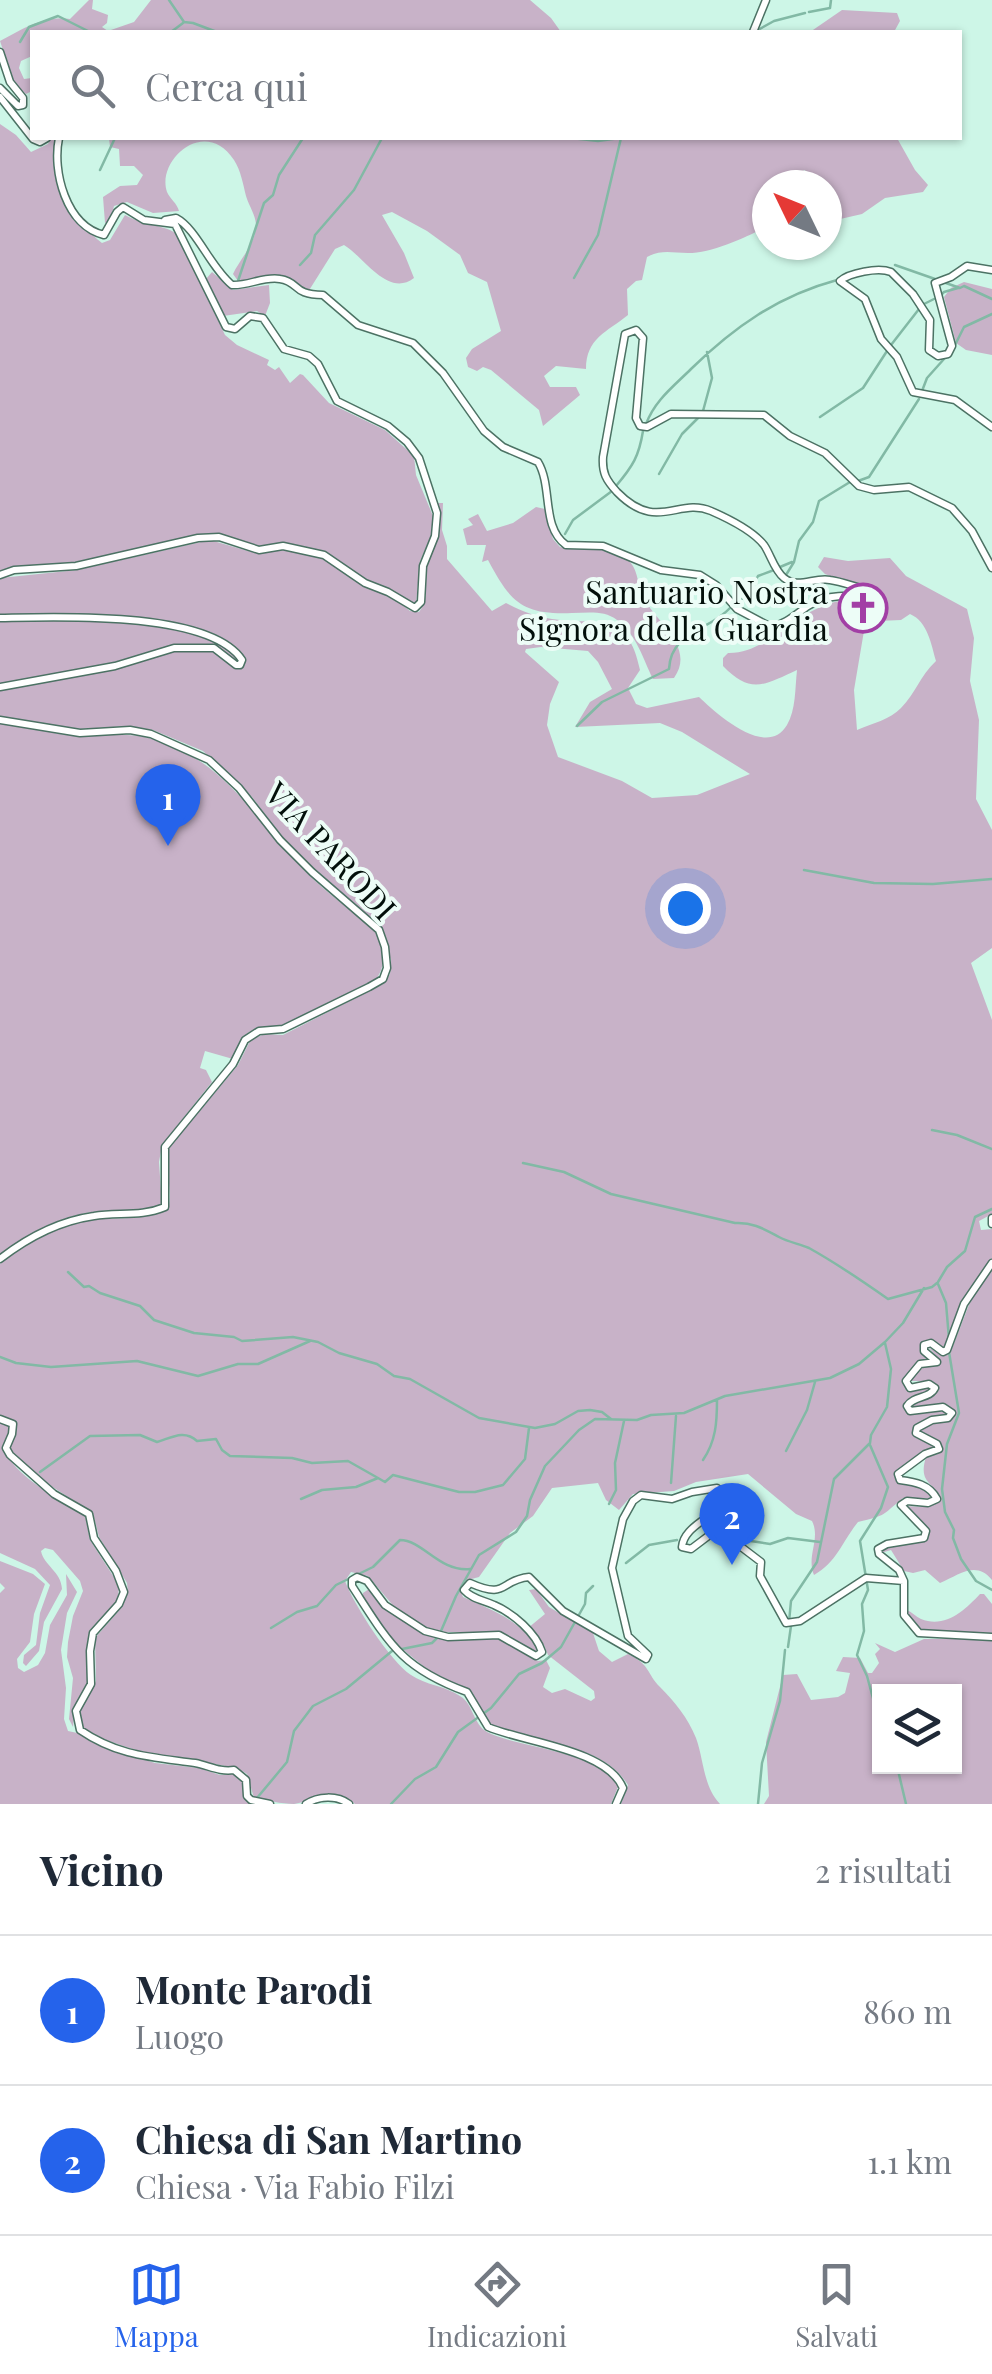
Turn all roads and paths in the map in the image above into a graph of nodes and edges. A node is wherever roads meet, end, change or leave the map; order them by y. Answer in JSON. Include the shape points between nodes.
{"nodes":[{"id":1,"x":766,"y":0,"type":"edge"},
{"id":2,"x":755,"y":30,"type":"edge"},
{"id":3,"x":0,"y":52,"type":"edge"},
{"id":4,"x":0,"y":88,"type":"edge"},
{"id":5,"x":0,"y":97,"type":"edge"},
{"id":6,"x":30,"y":135,"type":"edge"},
{"id":7,"x":60,"y":140,"type":"edge"},
{"id":8,"x":164,"y":221,"type":"junction"},
{"id":9,"x":992,"y":270,"type":"edge"},
{"id":10,"x":992,"y":426,"type":"edge"},
{"id":11,"x":992,"y":568,"type":"edge"},
{"id":12,"x":0,"y":575,"type":"edge"},
{"id":13,"x":0,"y":618,"type":"edge"},
{"id":14,"x":0,"y":687,"type":"edge"},
{"id":15,"x":0,"y":720,"type":"edge"},
{"id":16,"x":0,"y":1260,"type":"edge"},
{"id":17,"x":992,"y":1263,"type":"edge"},
{"id":18,"x":0,"y":1418,"type":"edge"},
{"id":19,"x":904,"y":1581,"type":"junction"},
{"id":20,"x":992,"y":1637,"type":"edge"},
{"id":21,"x":270,"y":1804,"type":"edge"},
{"id":22,"x":306,"y":1804,"type":"edge"},
{"id":23,"x":349,"y":1804,"type":"edge"},
{"id":24,"x":616,"y":1804,"type":"edge"}],
"edges":[{"from":1,"to":2,"type":"street"},
{"from":3,"to":4,"type":"street","via":[[23,105]]},
{"from":5,"to":6,"type":"street"},
{"from":7,"to":8,"type":"street","via":[[60,186],[96,233],[108,233],[122,208]]},
{"from":8,"to":11,"type":"street","via":[[176,218],[187,225],[232,285],[286,280],[303,294],[323,294],[358,325],[412,343],[503,448],[534,459],[548,486],[554,531],[566,545],[603,546],[661,570],[700,576],[737,609],[771,627],[820,600],[877,595],[786,579],[760,541],[711,512],[648,511],[607,481],[603,457],[622,342],[636,330],[643,338],[640,426],[671,414],[759,413],[825,452],[856,485],[904,486],[958,513]]},
{"from":8,"to":12,"type":"street","via":[[181,231],[226,328],[250,316],[263,318],[284,348],[318,364],[337,401],[388,426],[416,453],[437,513],[422,602],[408,606],[324,556],[283,546],[259,550],[219,537]]},
{"from":9,"to":10,"type":"street","via":[[966,266],[935,282],[952,346],[938,356],[928,347],[927,314],[891,272],[840,281],[865,300],[913,392],[954,400]]},
{"from":13,"to":14,"type":"street","via":[[165,624],[227,644],[242,660],[236,665],[214,648],[174,648]]},
{"from":15,"to":16,"type":"street","name":"VIA PARODI","via":[[80,733],[130,730],[196,752],[239,788],[312,872],[375,924],[387,960],[379,982],[281,1030],[258,1031],[245,1040],[234,1064],[165,1147],[164,1207],[66,1224],[39,1233]]},
{"from":17,"to":19,"type":"street","via":[[964,1304],[948,1349],[924,1345],[937,1362],[920,1364],[906,1381],[910,1388],[935,1388],[910,1401],[910,1411],[943,1408],[952,1414],[917,1428],[939,1450],[898,1474],[937,1498],[901,1505],[926,1531],[924,1538],[878,1549]]},
{"from":18,"to":21,"type":"street","via":[[13,1424],[10,1454],[54,1494],[87,1512],[123,1587],[122,1601],[93,1633],[91,1684],[76,1712],[80,1730],[154,1760],[238,1772],[251,1800]]},
{"from":19,"to":20,"type":"street","via":[[904,1615],[919,1633]]},
{"from":19,"to":24,"type":"street","via":[[866,1578],[788,1624],[760,1576],[761,1562],[736,1543],[747,1511],[691,1549],[682,1546],[684,1536],[723,1503],[726,1494],[717,1488],[672,1499],[640,1495],[623,1518],[612,1572],[628,1636],[646,1659],[563,1611],[529,1577],[500,1590],[470,1583],[464,1590],[523,1626],[540,1647],[536,1656],[498,1635],[425,1631],[384,1605],[367,1580],[352,1580],[407,1660],[435,1681],[468,1692],[488,1726],[610,1772],[624,1788]]},
{"from":22,"to":23,"type":"street","via":[[326,1798]]}]}
